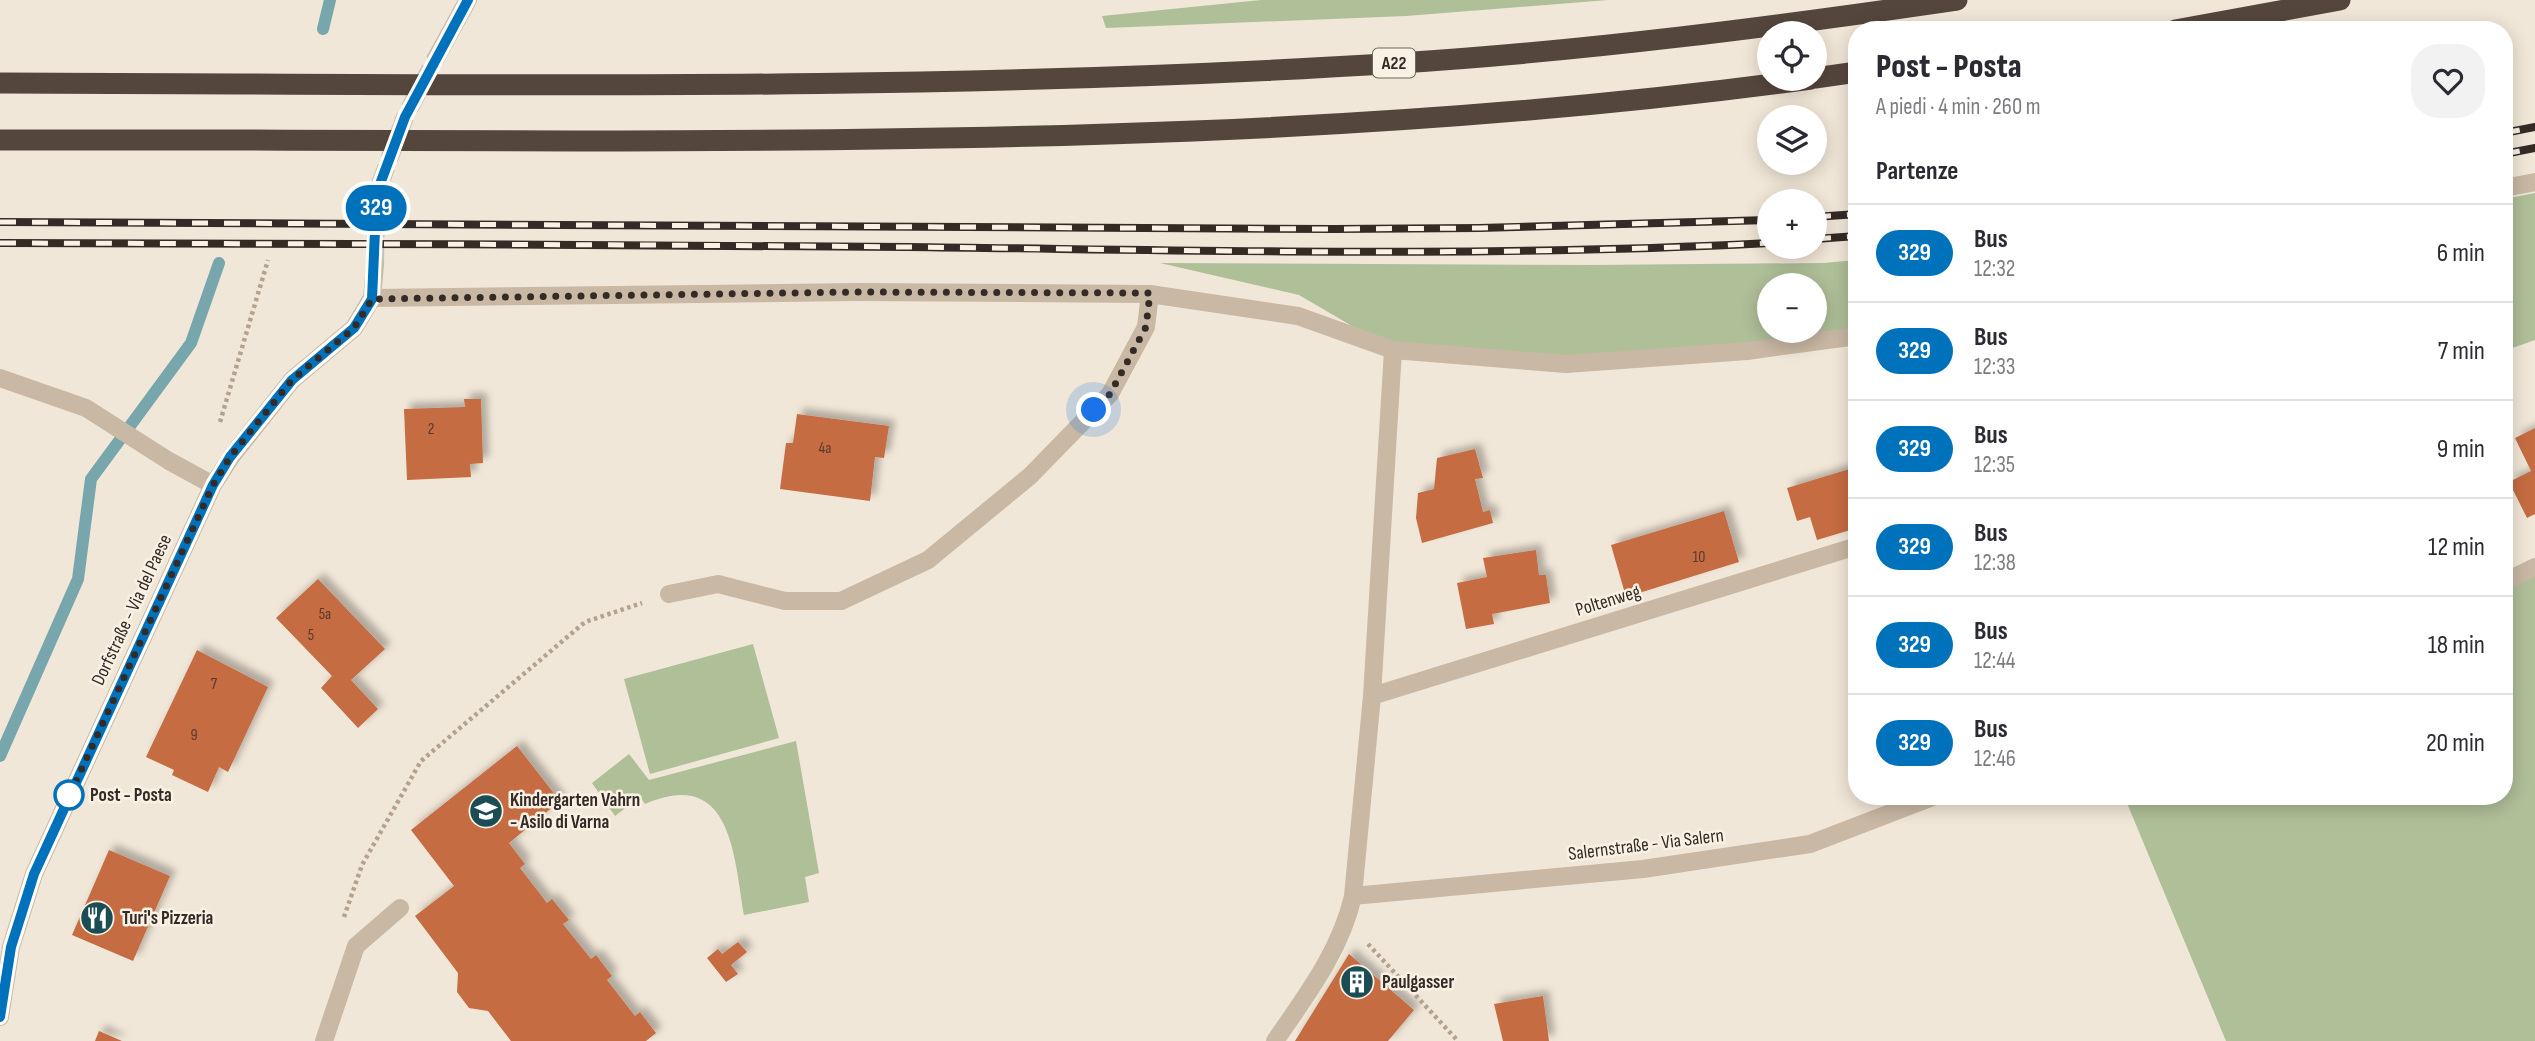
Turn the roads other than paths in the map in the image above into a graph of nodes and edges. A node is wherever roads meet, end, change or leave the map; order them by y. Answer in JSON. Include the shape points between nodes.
{"nodes":[{"id":1,"x":468,"y":0,"type":"edge"},
{"id":2,"x":1957,"y":0,"type":"edge"},
{"id":3,"x":2340,"y":0,"type":"edge"},
{"id":4,"x":2224,"y":21,"type":"edge"},
{"id":5,"x":436,"y":58,"type":"tunnel mouth"},
{"id":6,"x":1848,"y":73,"type":"edge"},
{"id":7,"x":1827,"y":76,"type":"edge"},
{"id":8,"x":0,"y":83,"type":"edge"},
{"id":9,"x":1757,"y":84,"type":"edge"},
{"id":10,"x":0,"y":139,"type":"edge"},
{"id":11,"x":2535,"y":182,"type":"edge"},
{"id":12,"x":380,"y":184,"type":"tunnel mouth"},
{"id":13,"x":2513,"y":186,"type":"edge"},
{"id":14,"x":376,"y":208,"type":"tunnel mouth"},
{"id":15,"x":375,"y":264,"type":"tunnel mouth"},
{"id":16,"x":1150,"y":293,"type":"junction"},
{"id":17,"x":372,"y":299,"type":"junction"},
{"id":18,"x":1848,"y":337,"type":"edge"},
{"id":19,"x":1393,"y":350,"type":"junction"},
{"id":20,"x":0,"y":378,"type":"edge"},
{"id":21,"x":213,"y":485,"type":"junction"},
{"id":22,"x":1848,"y":549,"type":"edge"},
{"id":23,"x":2535,"y":567,"type":"edge"},
{"id":24,"x":2513,"y":578,"type":"edge"},
{"id":25,"x":668,"y":594,"type":"road end"},
{"id":26,"x":1372,"y":696,"type":"junction"},
{"id":27,"x":1912,"y":805,"type":"edge"},
{"id":28,"x":1353,"y":896,"type":"junction"},
{"id":29,"x":400,"y":908,"type":"dead end"},
{"id":30,"x":0,"y":1017,"type":"edge"},
{"id":31,"x":324,"y":1041,"type":"edge"},
{"id":32,"x":1275,"y":1041,"type":"edge"}],
"edges":[{"from":1,"to":5,"type":"street"},
{"from":2,"to":8,"type":"highway","number":"A22","via":[[1575,48],[1402,63],[1167,75],[828,85]]},
{"from":3,"to":4,"type":"highway"},
{"from":6,"to":7,"type":"highway"},
{"from":9,"to":10,"type":"highway","via":[[1557,107],[1175,133],[835,141]]},
{"from":11,"to":13,"type":"street"},
{"from":12,"to":14,"type":"street"},
{"from":15,"to":17,"type":"street","name":"Dorfstraße - Via del Paese"},
{"from":16,"to":17,"type":"street"},
{"from":16,"to":19,"type":"street","via":[[1298,316]]},
{"from":16,"to":25,"type":"street","via":[[1146,327],[1110,394],[1030,476],[928,560],[841,601],[785,601],[718,584]]},
{"from":17,"to":21,"type":"street","name":"Dorfstraße - Via del Paese","via":[[354,328],[292,380]]},
{"from":18,"to":19,"type":"street","via":[[1747,351],[1566,365]]},
{"from":19,"to":26,"type":"street"},
{"from":20,"to":21,"type":"street","via":[[86,408]]},
{"from":21,"to":30,"type":"street","name":"Dorfstraße - Via del Paese","via":[[34,874],[11,947]]},
{"from":22,"to":26,"type":"street","name":"Poltenweg"},
{"from":23,"to":24,"type":"street"},
{"from":26,"to":28,"type":"street"},
{"from":27,"to":28,"type":"street","name":"Salernstraße - Via Salern","via":[[1810,844],[1643,869]]},
{"from":28,"to":32,"type":"street","via":[[1348,921],[1318,979]]},
{"from":29,"to":31,"type":"street","via":[[356,946]]}]}
